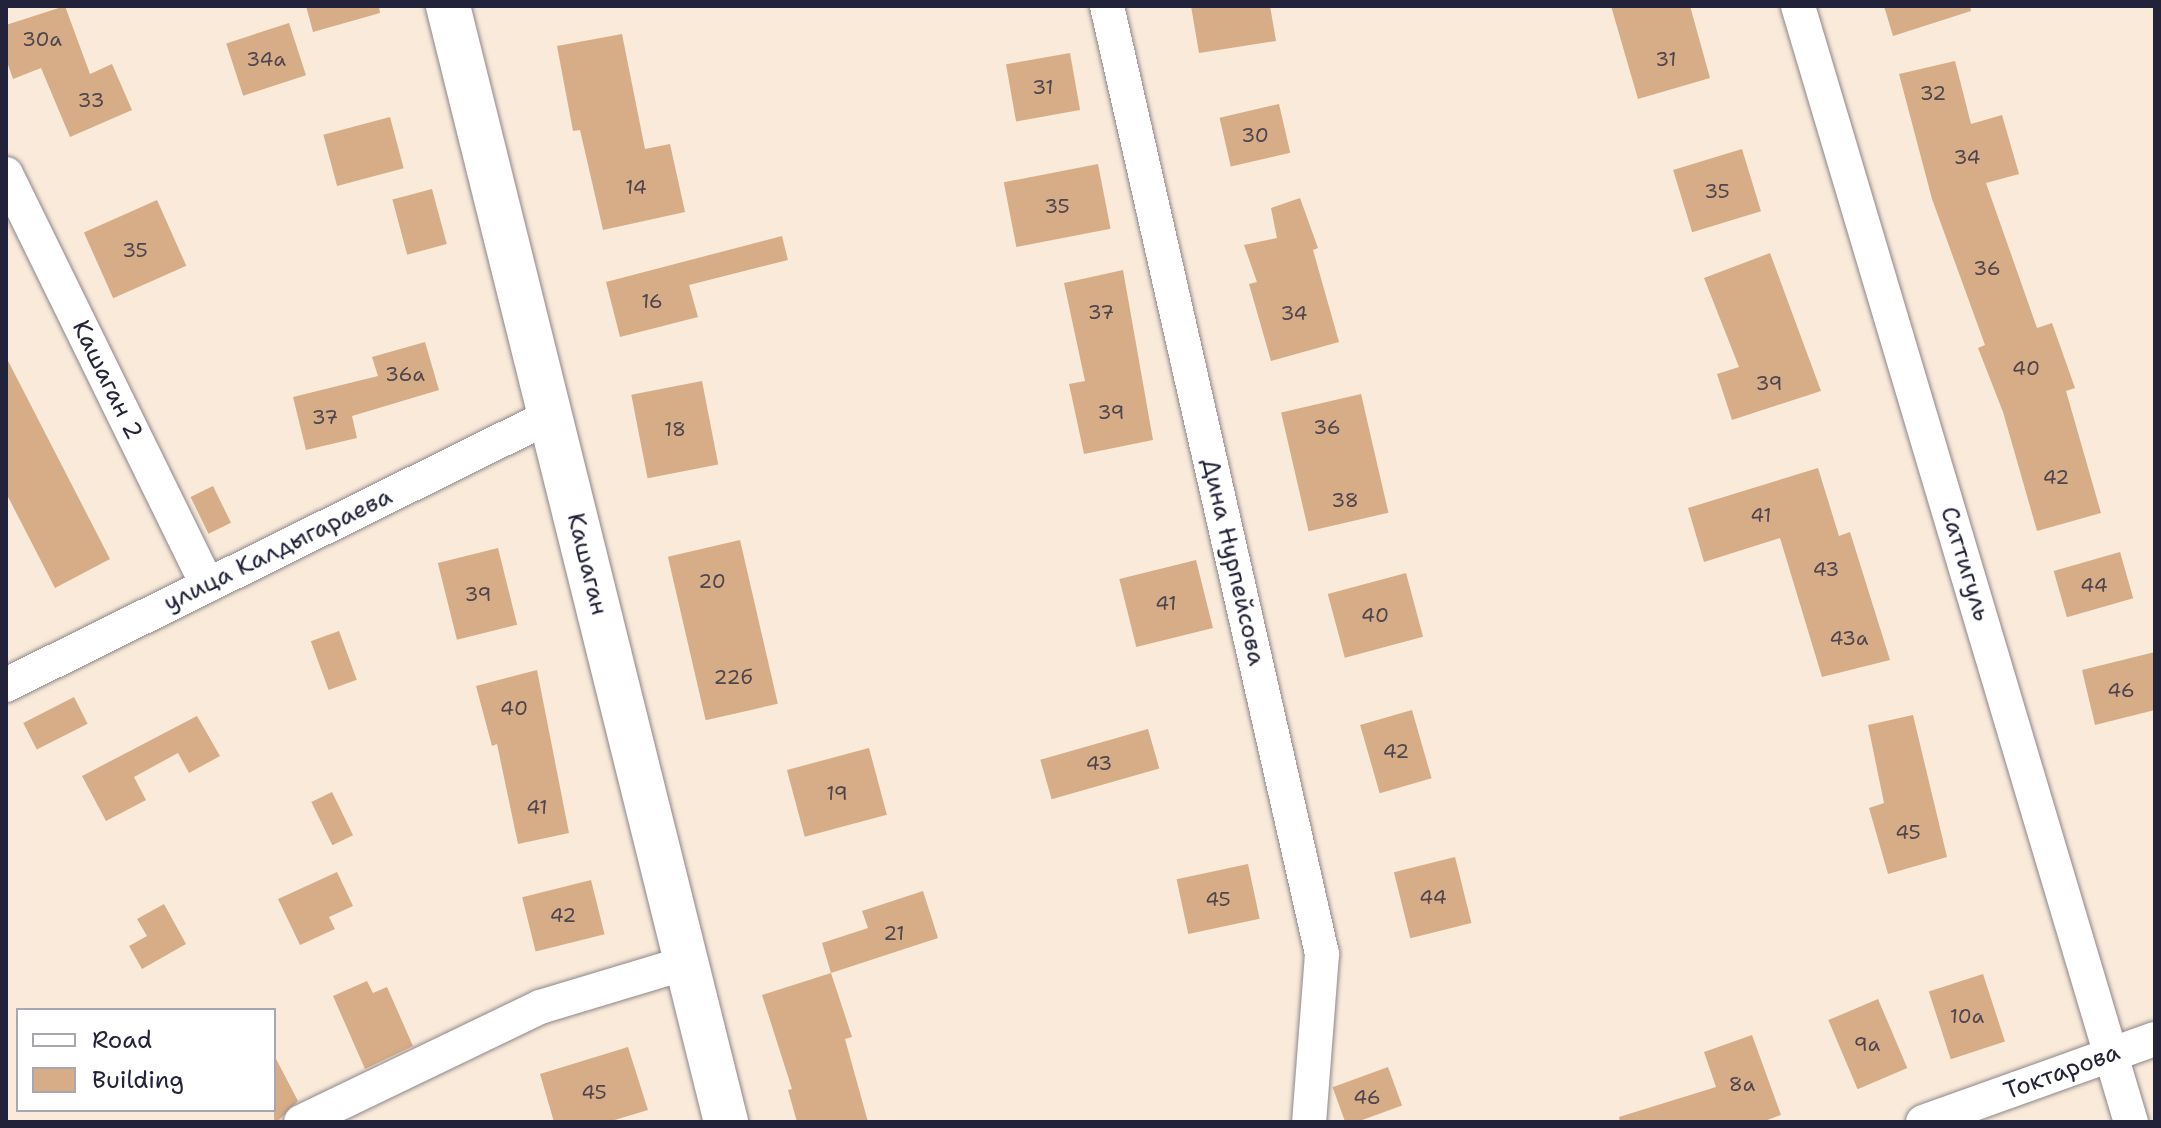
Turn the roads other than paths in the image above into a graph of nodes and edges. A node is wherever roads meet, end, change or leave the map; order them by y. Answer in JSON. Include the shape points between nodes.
{"nodes":[{"id":1,"x":448,"y":6,"type":"edge"},
{"id":2,"x":1107,"y":6,"type":"edge"},
{"id":3,"x":1798,"y":6,"type":"edge"},
{"id":4,"x":6,"y":174,"type":"edge"},
{"id":5,"x":550,"y":416,"type":"junction"},
{"id":6,"x":207,"y":585,"type":"junction"},
{"id":7,"x":6,"y":685,"type":"edge"},
{"id":8,"x":686,"y":963,"type":"junction"},
{"id":9,"x":2155,"y":1039,"type":"edge"},
{"id":10,"x":2112,"y":1054,"type":"junction"},
{"id":11,"x":301,"y":1122,"type":"edge"},
{"id":12,"x":726,"y":1122,"type":"edge"},
{"id":13,"x":1309,"y":1122,"type":"edge"},
{"id":14,"x":1923,"y":1122,"type":"edge"},
{"id":15,"x":2131,"y":1122,"type":"edge"}],
"edges":[{"from":1,"to":5,"type":"street","name":"Кашаган"},
{"from":2,"to":13,"type":"street","name":"Дина Нурпейсова","via":[[1322,954]]},
{"from":3,"to":10,"type":"street","name":"Саттигуль"},
{"from":4,"to":6,"type":"street","name":"Кашаган 2"},
{"from":5,"to":6,"type":"street","name":"улица Калдыгараева"},
{"from":5,"to":8,"type":"street","name":"Кашаган"},
{"from":6,"to":7,"type":"street","name":"улица Калдыгараева"},
{"from":8,"to":11,"type":"street","via":[[540,1007]]},
{"from":8,"to":12,"type":"street","name":"Кашаган"},
{"from":9,"to":10,"type":"street","name":"Токтарова"},
{"from":10,"to":14,"type":"street","name":"Токтарова"},
{"from":10,"to":15,"type":"street","name":"Саттигуль"}]}
